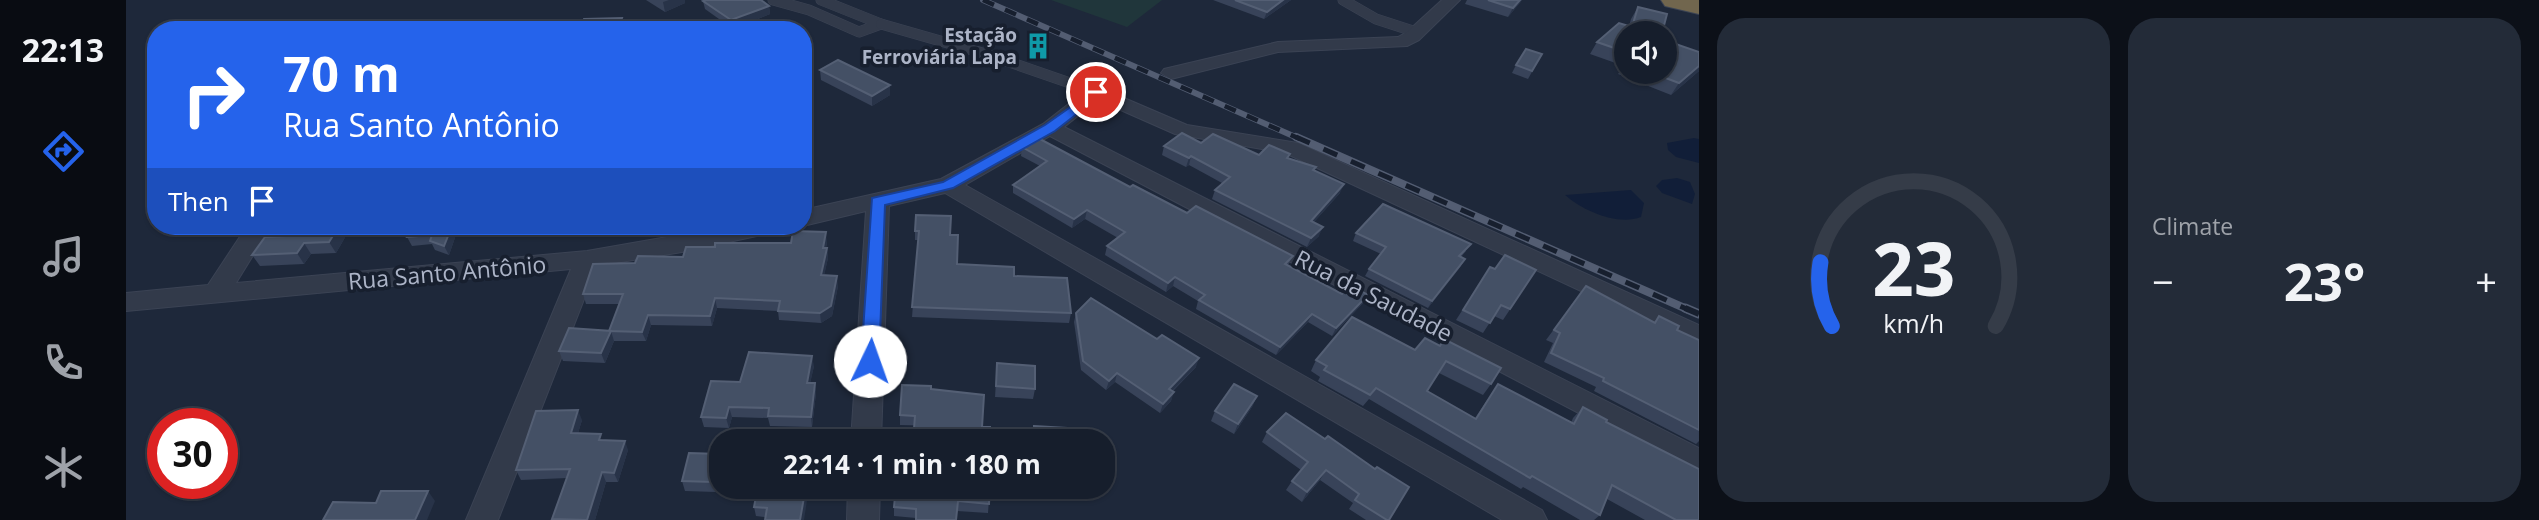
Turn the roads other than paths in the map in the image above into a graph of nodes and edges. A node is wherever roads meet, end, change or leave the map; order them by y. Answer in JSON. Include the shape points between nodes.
{"nodes":[{"id":1,"x":773,"y":0,"type":"edge"},
{"id":2,"x":821,"y":0,"type":"edge"},
{"id":3,"x":1343,"y":0,"type":"edge"},
{"id":4,"x":1452,"y":0,"type":"edge"},
{"id":5,"x":1674,"y":0,"type":"edge"},
{"id":6,"x":1699,"y":6,"type":"edge"},
{"id":7,"x":881,"y":24,"type":"junction"},
{"id":8,"x":1416,"y":32,"type":"junction"},
{"id":9,"x":1171,"y":73,"type":"dead end"},
{"id":10,"x":1096,"y":92,"type":"junction"},
{"id":11,"x":1050,"y":128,"type":"junction"},
{"id":12,"x":948,"y":185,"type":"junction"},
{"id":13,"x":877,"y":202,"type":"junction"},
{"id":14,"x":812,"y":216,"type":"edge"},
{"id":15,"x":253,"y":235,"type":"edge"},
{"id":16,"x":681,"y":235,"type":"edge"},
{"id":17,"x":587,"y":259,"type":"junction"},
{"id":18,"x":215,"y":295,"type":"junction"},
{"id":19,"x":126,"y":302,"type":"edge"},
{"id":20,"x":1699,"y":336,"type":"edge"},
{"id":21,"x":867,"y":429,"type":"edge"},
{"id":22,"x":1699,"y":463,"type":"edge"},
{"id":23,"x":864,"y":499,"type":"edge"},
{"id":24,"x":482,"y":520,"type":"edge"},
{"id":25,"x":863,"y":520,"type":"edge"},
{"id":26,"x":1531,"y":520,"type":"edge"}],
"edges":[{"from":1,"to":7,"type":"lane","via":[[859,32]]},
{"from":2,"to":7,"type":"lane"},
{"from":3,"to":8,"type":"lane","via":[[1376,19]]},
{"from":4,"to":8,"type":"street"},
{"from":5,"to":6,"type":"highway"},
{"from":7,"to":10,"type":"lane"},
{"from":8,"to":9,"type":"street","via":[[1401,42],[1278,47]]},
{"from":10,"to":11,"type":"street"},
{"from":10,"to":20,"type":"street","via":[[1182,130],[1290,148]]},
{"from":11,"to":12,"type":"street"},
{"from":11,"to":22,"type":"street","name":"Rua da Saudade"},
{"from":12,"to":13,"type":"street"},
{"from":12,"to":26,"type":"street"},
{"from":13,"to":14,"type":"street"},
{"from":13,"to":21,"type":"street"},
{"from":15,"to":18,"type":"street"},
{"from":16,"to":17,"type":"street","name":"Rua Santo Antônio"},
{"from":17,"to":18,"type":"street","name":"Rua Santo Antônio"},
{"from":17,"to":24,"type":"street"},
{"from":18,"to":19,"type":"street","name":"Rua Santo Antônio"},
{"from":23,"to":25,"type":"street"}]}
